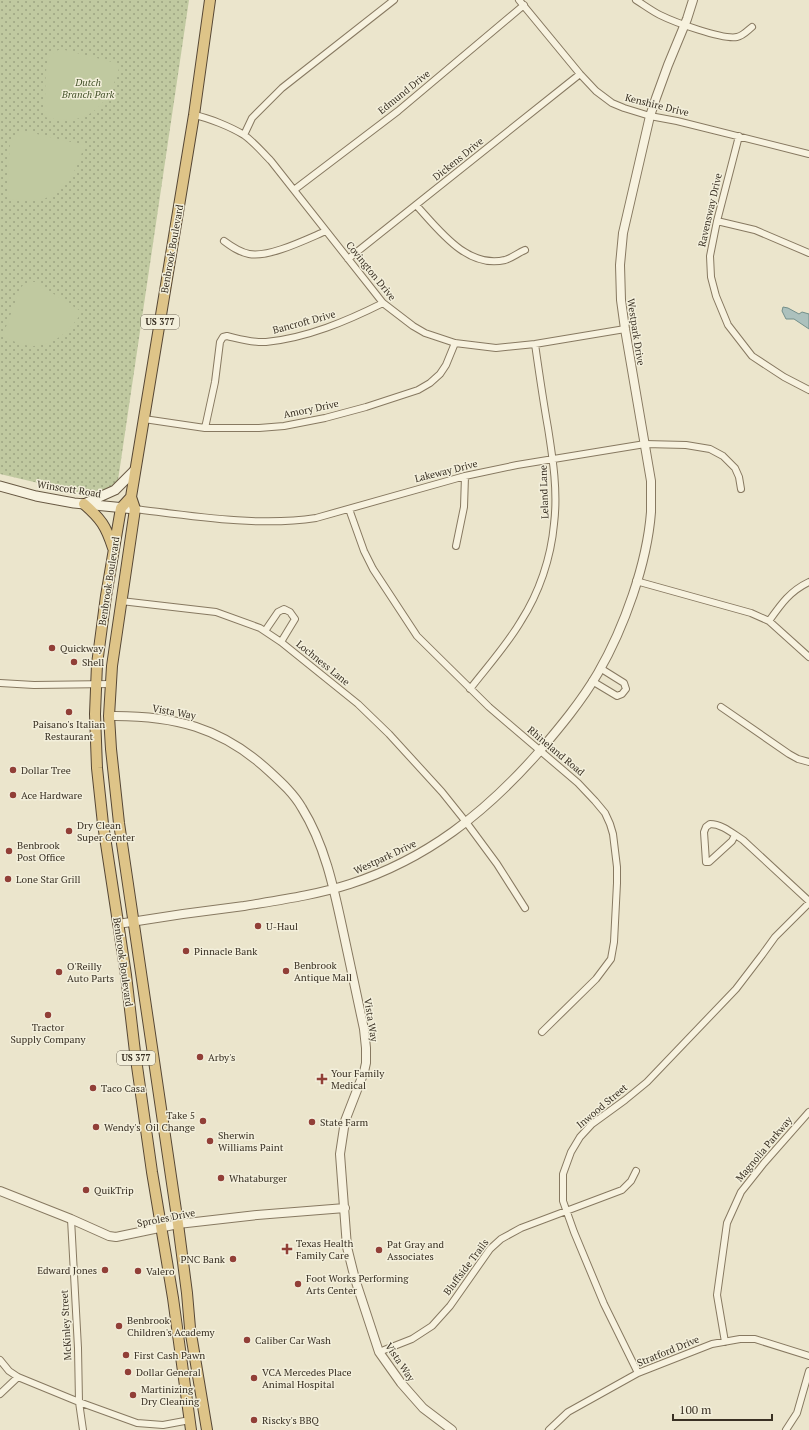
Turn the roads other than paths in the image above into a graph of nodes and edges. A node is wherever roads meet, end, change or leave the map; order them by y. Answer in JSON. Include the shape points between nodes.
{"nodes":[{"id":1,"x":210,"y":0,"type":"edge"},
{"id":2,"x":394,"y":0,"type":"edge"},
{"id":3,"x":636,"y":0,"type":"edge"},
{"id":4,"x":693,"y":0,"type":"edge"},
{"id":5,"x":522,"y":3,"type":"edge"},
{"id":6,"x":685,"y":24,"type":"junction"},
{"id":7,"x":752,"y":27,"type":"dead end"},
{"id":8,"x":580,"y":74,"type":"junction"},
{"id":9,"x":194,"y":115,"type":"junction"},
{"id":10,"x":650,"y":116,"type":"junction"},
{"id":11,"x":244,"y":135,"type":"junction"},
{"id":12,"x":739,"y":136,"type":"junction"},
{"id":13,"x":809,"y":154,"type":"edge"},
{"id":14,"x":294,"y":190,"type":"junction"},
{"id":15,"x":416,"y":206,"type":"junction"},
{"id":16,"x":717,"y":221,"type":"junction"},
{"id":17,"x":326,"y":231,"type":"junction"},
{"id":18,"x":224,"y":241,"type":"dead end"},
{"id":19,"x":525,"y":250,"type":"dead end"},
{"id":20,"x":809,"y":253,"type":"edge"},
{"id":21,"x":348,"y":259,"type":"junction"},
{"id":22,"x":383,"y":303,"type":"junction"},
{"id":23,"x":625,"y":329,"type":"junction"},
{"id":24,"x":455,"y":343,"type":"junction"},
{"id":25,"x":535,"y":344,"type":"junction"},
{"id":26,"x":809,"y":390,"type":"edge"},
{"id":27,"x":144,"y":418,"type":"junction"},
{"id":28,"x":205,"y":428,"type":"junction"},
{"id":29,"x":645,"y":444,"type":"junction"},
{"id":30,"x":553,"y":460,"type":"junction"},
{"id":31,"x":135,"y":470,"type":"junction"},
{"id":32,"x":465,"y":476,"type":"junction"},
{"id":33,"x":0,"y":486,"type":"edge"},
{"id":34,"x":741,"y":489,"type":"dead end"},
{"id":35,"x":131,"y":497,"type":"junction"},
{"id":36,"x":84,"y":504,"type":"junction"},
{"id":37,"x":121,"y":508,"type":"junction"},
{"id":38,"x":349,"y":509,"type":"junction"},
{"id":39,"x":135,"y":510,"type":"junction"},
{"id":40,"x":456,"y":546,"type":"dead end"},
{"id":41,"x":113,"y":549,"type":"junction"},
{"id":42,"x":636,"y":581,"type":"junction"},
{"id":43,"x":809,"y":582,"type":"edge"},
{"id":44,"x":121,"y":601,"type":"junction"},
{"id":45,"x":769,"y":621,"type":"junction"},
{"id":46,"x":265,"y":631,"type":"junction"},
{"id":47,"x":281,"y":642,"type":"junction"},
{"id":48,"x":809,"y":657,"type":"edge"},
{"id":49,"x":600,"y":668,"type":"junction"},
{"id":50,"x":592,"y":681,"type":"junction"},
{"id":51,"x":0,"y":683,"type":"edge"},
{"id":52,"x":96,"y":684,"type":"junction"},
{"id":53,"x":111,"y":684,"type":"junction"},
{"id":54,"x":470,"y":688,"type":"junction"},
{"id":55,"x":721,"y":707,"type":"dead end"},
{"id":56,"x":109,"y":716,"type":"junction"},
{"id":57,"x":539,"y":750,"type":"junction"},
{"id":58,"x":809,"y":762,"type":"edge"},
{"id":59,"x":466,"y":822,"type":"junction"},
{"id":60,"x":735,"y":835,"type":"junction"},
{"id":61,"x":335,"y":889,"type":"junction"},
{"id":62,"x":809,"y":902,"type":"edge"},
{"id":63,"x":525,"y":908,"type":"dead end"},
{"id":64,"x":134,"y":921,"type":"junction"},
{"id":65,"x":118,"y":924,"type":"junction"},
{"id":66,"x":542,"y":1032,"type":"dead end"},
{"id":67,"x":809,"y":1112,"type":"edge"},
{"id":68,"x":636,"y":1171,"type":"dead end"},
{"id":69,"x":0,"y":1191,"type":"edge"},
{"id":70,"x":345,"y":1208,"type":"junction"},
{"id":71,"x":567,"y":1211,"type":"junction"},
{"id":72,"x":71,"y":1219,"type":"junction"},
{"id":73,"x":178,"y":1224,"type":"junction"},
{"id":74,"x":162,"y":1229,"type":"junction"},
{"id":75,"x":725,"y":1342,"type":"junction"},
{"id":76,"x":379,"y":1352,"type":"junction"},
{"id":77,"x":809,"y":1356,"type":"edge"},
{"id":78,"x":0,"y":1360,"type":"edge"},
{"id":79,"x":809,"y":1371,"type":"edge"},
{"id":80,"x":638,"y":1373,"type":"junction"},
{"id":81,"x":18,"y":1377,"type":"junction"},
{"id":82,"x":0,"y":1394,"type":"edge"},
{"id":83,"x":79,"y":1402,"type":"junction"},
{"id":84,"x":190,"y":1425,"type":"edge"},
{"id":85,"x":83,"y":1430,"type":"edge"},
{"id":86,"x":207,"y":1430,"type":"edge"},
{"id":87,"x":452,"y":1430,"type":"edge"},
{"id":88,"x":549,"y":1430,"type":"edge"},
{"id":89,"x":786,"y":1430,"type":"edge"}],
"edges":[{"from":1,"to":9,"type":"highway","name":"Benbrook Boulevard","number":"US 377"},
{"from":2,"to":11,"type":"street","via":[[282,88],[252,118]]},
{"from":3,"to":6,"type":"street","via":[[660,15]]},
{"from":4,"to":6,"type":"street","name":"Westpark Drive"},
{"from":5,"to":8,"type":"street","name":"Kenshire Drive"},
{"from":5,"to":14,"type":"street","name":"Edmund Drive","via":[[398,111]]},
{"from":6,"to":7,"type":"street","via":[[729,37],[737,37]]},
{"from":6,"to":10,"type":"street","name":"Westpark Drive"},
{"from":8,"to":10,"type":"street","name":"Kenshire Drive","via":[[612,103]]},
{"from":8,"to":15,"type":"street","name":"Dickens Drive"},
{"from":9,"to":11,"type":"street","name":"Covington Drive"},
{"from":9,"to":27,"type":"highway","name":"Benbrook Boulevard","number":"US 377"},
{"from":10,"to":12,"type":"street","name":"Kenshire Drive"},
{"from":10,"to":23,"type":"street","name":"Westpark Drive","via":[[623,233],[620,265]]},
{"from":11,"to":14,"type":"street","name":"Covington Drive","via":[[271,161]]},
{"from":12,"to":13,"type":"street","name":"Kenshire Drive"},
{"from":12,"to":16,"type":"street","name":"Ravensway Drive"},
{"from":14,"to":17,"type":"street","name":"Covington Drive"},
{"from":15,"to":19,"type":"street","via":[[451,243],[461,251],[478,258],[504,260]]},
{"from":15,"to":21,"type":"street","name":"Dickens Drive"},
{"from":16,"to":20,"type":"street","via":[[755,230]]},
{"from":16,"to":26,"type":"street","name":"Ravensway Drive","via":[[710,256],[711,277],[728,325],[752,356]]},
{"from":17,"to":18,"type":"street","via":[[282,249],[256,255],[242,252]]},
{"from":17,"to":21,"type":"street","name":"Covington Drive"},
{"from":21,"to":22,"type":"street","name":"Covington Drive"},
{"from":22,"to":24,"type":"street","name":"Covington Drive","via":[[413,326]]},
{"from":22,"to":28,"type":"street","name":"Bancroft Drive","via":[[355,318],[292,337],[255,342],[224,337],[220,342]]},
{"from":23,"to":25,"type":"street","name":"Covington Drive"},
{"from":23,"to":29,"type":"street","name":"Westpark Drive"},
{"from":24,"to":25,"type":"street","name":"Covington Drive","via":[[496,348]]},
{"from":24,"to":28,"type":"street","name":"Amory Drive","via":[[440,374],[430,384],[418,390],[325,418],[284,426]]},
{"from":25,"to":30,"type":"street","name":"Leland Lane"},
{"from":27,"to":28,"type":"street","name":"Amory Drive"},
{"from":27,"to":31,"type":"highway","name":"Benbrook Boulevard","number":"US 377"},
{"from":29,"to":30,"type":"street","name":"Lakeway Drive"},
{"from":29,"to":34,"type":"street","name":"Lakeway Drive","via":[[686,445],[710,449],[723,456],[735,468]]},
{"from":29,"to":42,"type":"street","name":"Westpark Drive","via":[[651,481],[651,511],[644,554]]},
{"from":30,"to":32,"type":"street","name":"Lakeway Drive"},
{"from":30,"to":54,"type":"street","name":"Leland Lane","via":[[556,493],[554,524],[549,554],[537,588],[531,604],[509,640]]},
{"from":31,"to":35,"type":"highway","name":"Benbrook Boulevard","number":"US 377"},
{"from":31,"to":36,"type":"main road","via":[[115,490]]},
{"from":32,"to":38,"type":"street","name":"Lakeway Drive"},
{"from":32,"to":40,"type":"street","via":[[464,507]]},
{"from":33,"to":36,"type":"main road","name":"Winscott Road","via":[[36,496]]},
{"from":35,"to":37,"type":"highway"},
{"from":35,"to":39,"type":"highway","name":"Benbrook Boulevard","number":"US 377"},
{"from":36,"to":37,"type":"main road","name":"Winscott Road"},
{"from":36,"to":41,"type":"highway","via":[[105,526]]},
{"from":37,"to":39,"type":"main road","name":"Winscott Road"},
{"from":37,"to":41,"type":"highway","name":"Benbrook Boulevard","number":"US 377"},
{"from":38,"to":39,"type":"street","name":"Lakeway Drive","via":[[316,518],[287,522]]},
{"from":38,"to":54,"type":"street","name":"Rhineland Road","via":[[373,569],[407,622],[417,636]]},
{"from":39,"to":44,"type":"highway","name":"Benbrook Boulevard","number":"US 377"},
{"from":41,"to":52,"type":"highway","name":"Benbrook Boulevard","number":"US 377","via":[[98,651]]},
{"from":42,"to":45,"type":"street","via":[[751,613]]},
{"from":42,"to":49,"type":"street","name":"Westpark Drive","via":[[618,633]]},
{"from":43,"to":45,"type":"street","via":[[792,592]]},
{"from":44,"to":46,"type":"street","name":"Lochness Lane","via":[[216,612]]},
{"from":44,"to":53,"type":"highway","name":"Benbrook Boulevard","number":"US 377"},
{"from":45,"to":48,"type":"street"},
{"from":46,"to":47,"type":"street","name":"Lochness Lane"},
{"from":46,"to":47,"type":"street","via":[[278,612],[284,609],[290,612],[295,619]]},
{"from":47,"to":59,"type":"street","name":"Lochness Lane","via":[[358,704],[389,734]]},
{"from":49,"to":50,"type":"street","name":"Westpark Drive"},
{"from":49,"to":50,"type":"street","via":[[624,683],[626,689],[617,696]]},
{"from":50,"to":57,"type":"street","name":"Westpark Drive","via":[[568,716]]},
{"from":51,"to":52,"type":"street"},
{"from":52,"to":53,"type":"street"},
{"from":52,"to":65,"type":"highway","name":"Benbrook Boulevard","number":"US 377","via":[[97,768]]},
{"from":53,"to":56,"type":"highway","name":"Benbrook Boulevard","number":"US 377"},
{"from":54,"to":57,"type":"street","name":"Rhineland Road"},
{"from":55,"to":58,"type":"street","via":[[789,754]]},
{"from":56,"to":61,"type":"street","name":"Vista Way","via":[[155,718],[186,723],[218,734],[242,748],[286,786],[303,809]]},
{"from":56,"to":64,"type":"highway","name":"Benbrook Boulevard","number":"US 377","via":[[119,823]]},
{"from":57,"to":59,"type":"street","name":"Westpark Drive","via":[[520,772]]},
{"from":57,"to":66,"type":"street","name":"Rhineland Road","via":[[578,783],[605,813],[613,834],[617,868],[611,959],[596,979]]},
{"from":59,"to":61,"type":"street","name":"Westpark Drive","via":[[446,838],[406,860]]},
{"from":59,"to":63,"type":"street","name":"Lochness Lane"},
{"from":60,"to":60,"type":"street","via":[[732,841],[706,862],[706,827],[718,824]]},
{"from":60,"to":62,"type":"street"},
{"from":61,"to":64,"type":"street","name":"Westpark Drive","via":[[299,898]]},
{"from":61,"to":70,"type":"street","name":"Vista Way","via":[[366,1048],[364,1072],[342,1136],[341,1181]]},
{"from":62,"to":71,"type":"street","name":"Inwood Street","via":[[775,937],[736,989],[647,1082],[592,1124],[580,1137],[571,1152],[564,1174],[563,1201]]},
{"from":64,"to":65,"type":"street","name":"Westpark Drive"},
{"from":64,"to":73,"type":"highway","name":"Benbrook Boulevard","number":"US 377"},
{"from":65,"to":74,"type":"highway","name":"Benbrook Boulevard","number":"US 377"},
{"from":67,"to":75,"type":"street","name":"Magnolia Parkway","via":[[741,1192],[728,1223],[717,1295]]},
{"from":68,"to":71,"type":"street","name":"Bluffside Trails","via":[[622,1190]]},
{"from":69,"to":72,"type":"street","name":"Sproles Drive"},
{"from":70,"to":73,"type":"street","name":"Sproles Drive"},
{"from":70,"to":76,"type":"street","name":"Vista Way","via":[[349,1256]]},
{"from":71,"to":76,"type":"street","name":"Bluffside Trails","via":[[501,1238],[432,1326],[412,1339]]},
{"from":71,"to":80,"type":"street","name":"Inwood Street","via":[[604,1304]]},
{"from":72,"to":74,"type":"street","name":"Sproles Drive","via":[[116,1237]]},
{"from":72,"to":83,"type":"street","name":"McKinley Street"},
{"from":73,"to":74,"type":"street","name":"Sproles Drive"},
{"from":73,"to":86,"type":"highway","name":"Benbrook Boulevard","number":"US 377","via":[[190,1328]]},
{"from":74,"to":84,"type":"highway","name":"Benbrook Boulevard","number":"US 377"},
{"from":75,"to":77,"type":"street","name":"Stratford Drive","via":[[755,1339]]},
{"from":75,"to":80,"type":"street","name":"Stratford Drive","via":[[712,1344]]},
{"from":76,"to":87,"type":"street","name":"Vista Way","via":[[401,1384],[423,1408]]},
{"from":78,"to":81,"type":"street"},
{"from":79,"to":89,"type":"street","via":[[797,1413]]},
{"from":80,"to":88,"type":"street","name":"Stratford Drive","via":[[568,1412]]},
{"from":81,"to":82,"type":"street"},
{"from":81,"to":83,"type":"street"},
{"from":83,"to":84,"type":"street","via":[[136,1424]]},
{"from":83,"to":85,"type":"street","name":"McKinley Street"}]}
